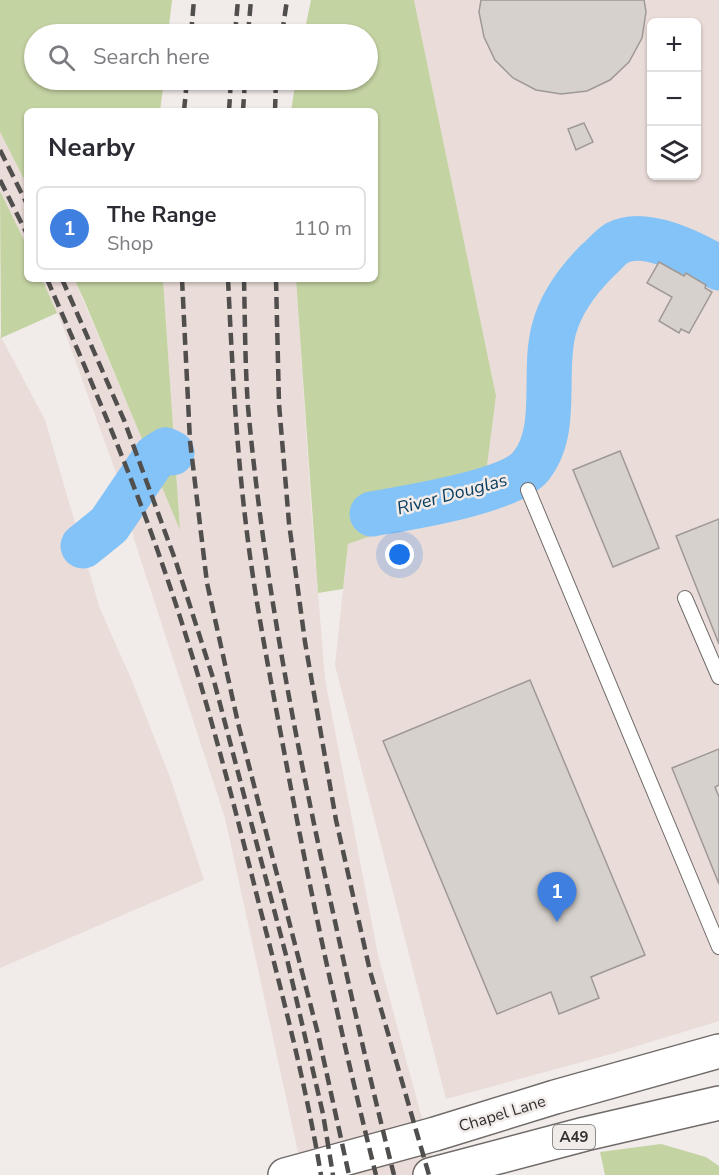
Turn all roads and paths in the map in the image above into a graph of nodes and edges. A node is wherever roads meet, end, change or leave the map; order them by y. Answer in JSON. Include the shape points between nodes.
{"nodes":[{"id":1,"x":528,"y":490,"type":"dead end"},
{"id":2,"x":685,"y":598,"type":"dead end"},
{"id":3,"x":719,"y":677,"type":"edge"},
{"id":4,"x":719,"y":947,"type":"edge"},
{"id":5,"x":719,"y":1051,"type":"edge"},
{"id":6,"x":719,"y":1103,"type":"edge"},
{"id":7,"x":679,"y":1113,"type":"junction"},
{"id":8,"x":719,"y":1125,"type":"edge"},
{"id":9,"x":285,"y":1175,"type":"edge"},
{"id":10,"x":430,"y":1175,"type":"edge"}],
"edges":[{"from":1,"to":4,"type":"lane"},
{"from":2,"to":3,"type":"lane"},
{"from":5,"to":9,"type":"highway","name":"Chapel Lane"},
{"from":6,"to":7,"type":"highway","number":"A49"},
{"from":7,"to":8,"type":"highway"},
{"from":7,"to":10,"type":"highway","number":"A49"}]}
